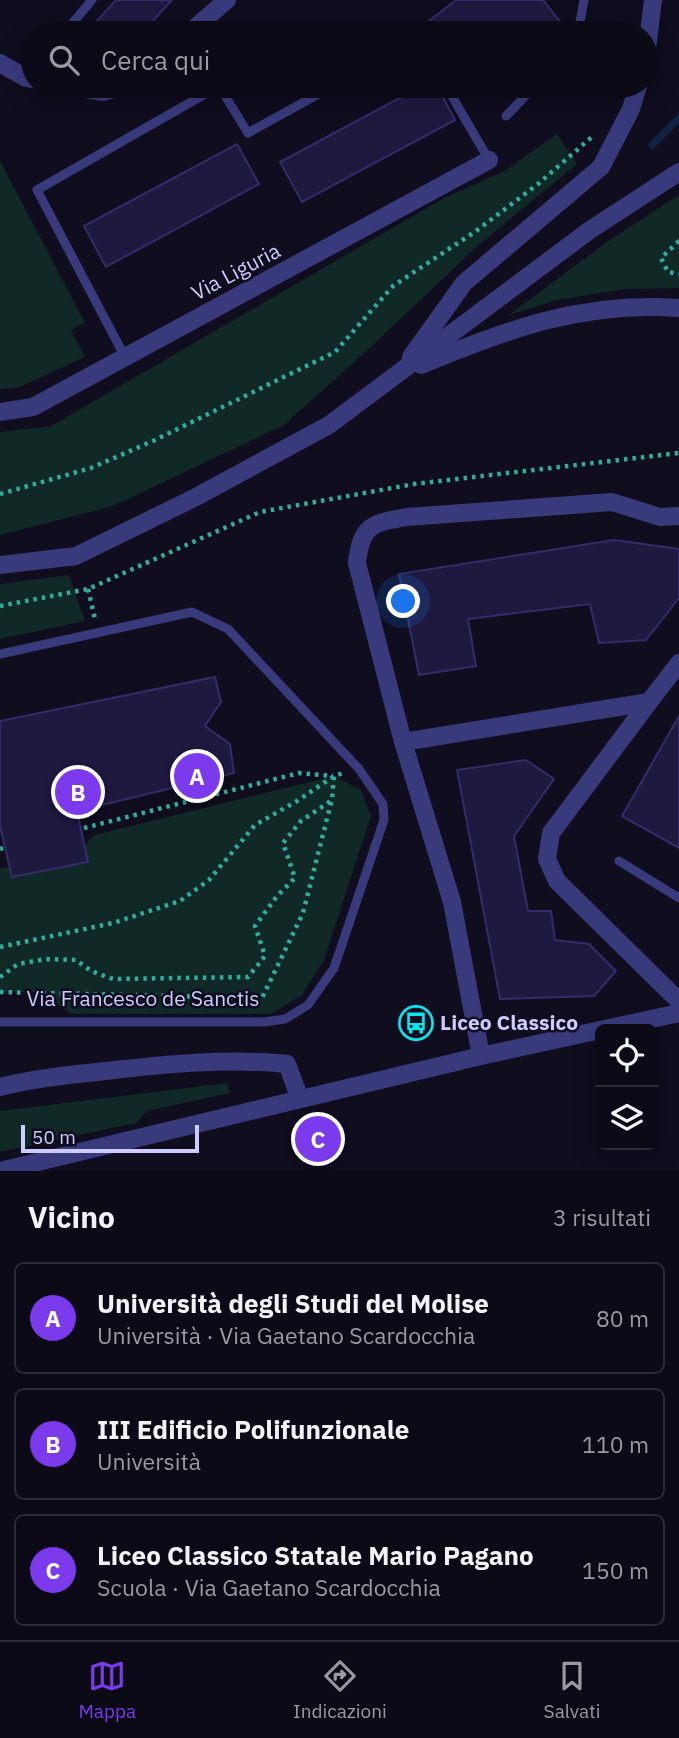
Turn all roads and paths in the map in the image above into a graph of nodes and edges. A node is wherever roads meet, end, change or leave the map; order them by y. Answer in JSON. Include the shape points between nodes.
{"nodes":[{"id":1,"x":92,"y":0,"type":"edge"},
{"id":2,"x":227,"y":0,"type":"edge"},
{"id":3,"x":584,"y":0,"type":"edge"},
{"id":4,"x":653,"y":0,"type":"edge"},
{"id":5,"x":74,"y":21,"type":"edge"},
{"id":6,"x":203,"y":21,"type":"edge"},
{"id":7,"x":580,"y":21,"type":"edge"},
{"id":8,"x":650,"y":21,"type":"edge"},
{"id":9,"x":0,"y":63,"type":"edge"},
{"id":10,"x":21,"y":72,"type":"edge"},
{"id":11,"x":198,"y":98,"type":"edge"},
{"id":12,"x":226,"y":98,"type":"edge"},
{"id":13,"x":312,"y":98,"type":"edge"},
{"id":14,"x":453,"y":98,"type":"edge"},
{"id":15,"x":523,"y":98,"type":"edge"},
{"id":16,"x":634,"y":98,"type":"edge"},
{"id":17,"x":506,"y":116,"type":"dead end"},
{"id":18,"x":597,"y":133,"type":"dead end"},
{"id":19,"x":489,"y":160,"type":"joint"},
{"id":20,"x":679,"y":172,"type":"edge"},
{"id":21,"x":679,"y":241,"type":"edge"},
{"id":22,"x":679,"y":274,"type":"edge"},
{"id":23,"x":679,"y":308,"type":"edge"},
{"id":24,"x":125,"y":357,"type":"junction"},
{"id":25,"x":399,"y":374,"type":"junction"},
{"id":26,"x":0,"y":412,"type":"edge"},
{"id":27,"x":679,"y":453,"type":"edge"},
{"id":28,"x":0,"y":495,"type":"edge"},
{"id":29,"x":679,"y":516,"type":"edge"},
{"id":30,"x":0,"y":565,"type":"edge"},
{"id":31,"x":88,"y":589,"type":"junction"},
{"id":32,"x":0,"y":606,"type":"edge"},
{"id":33,"x":99,"y":632,"type":"junction"},
{"id":34,"x":0,"y":654,"type":"edge"},
{"id":35,"x":679,"y":663,"type":"edge"},
{"id":36,"x":649,"y":702,"type":"junction"},
{"id":37,"x":403,"y":742,"type":"junction"},
{"id":38,"x":359,"y":769,"type":"junction"},
{"id":39,"x":334,"y":776,"type":"junction"},
{"id":40,"x":332,"y":799,"type":"junction"},
{"id":41,"x":84,"y":828,"type":"dead end"},
{"id":42,"x":619,"y":861,"type":"dead end"},
{"id":43,"x":679,"y":898,"type":"edge"},
{"id":44,"x":0,"y":947,"type":"edge"},
{"id":45,"x":0,"y":977,"type":"edge"},
{"id":46,"x":0,"y":992,"type":"edge"},
{"id":47,"x":679,"y":1001,"type":"edge"},
{"id":48,"x":679,"y":1013,"type":"edge"},
{"id":49,"x":0,"y":1022,"type":"edge"},
{"id":50,"x":629,"y":1024,"type":"edge"},
{"id":51,"x":595,"y":1031,"type":"edge"},
{"id":52,"x":481,"y":1056,"type":"junction"},
{"id":53,"x":0,"y":1087,"type":"edge"},
{"id":54,"x":300,"y":1099,"type":"junction"},
{"id":55,"x":0,"y":1171,"type":"edge"}],
"edges":[{"from":1,"to":5,"type":"lane"},
{"from":2,"to":6,"type":"street"},
{"from":3,"to":7,"type":"lane"},
{"from":4,"to":8,"type":"street","bridge":true},
{"from":9,"to":10,"type":"street"},
{"from":11,"to":24,"type":"lane","via":[[37,190]]},
{"from":12,"to":13,"type":"lane","via":[[248,134]]},
{"from":14,"to":19,"type":"lane"},
{"from":15,"to":17,"type":"lane"},
{"from":16,"to":25,"type":"street","via":[[601,167],[464,283]]},
{"from":18,"to":28,"type":"path","via":[[476,231],[393,286],[335,352],[91,468]]},
{"from":19,"to":24,"type":"street","name":"Via Liguria"},
{"from":20,"to":25,"type":"street","via":[[590,230]]},
{"from":21,"to":22,"type":"path","via":[[661,258],[668,272]]},
{"from":23,"to":25,"type":"street","via":[[590,309],[499,333]]},
{"from":24,"to":26,"type":"street","name":"Via Liguria","via":[[33,407]]},
{"from":25,"to":30,"type":"street","via":[[329,425],[76,556]]},
{"from":27,"to":31,"type":"path","via":[[414,484],[260,512]]},
{"from":29,"to":37,"type":"street","via":[[660,517],[612,502],[375,523],[359,542],[357,563]]},
{"from":31,"to":32,"type":"path"},
{"from":31,"to":33,"type":"path"},
{"from":33,"to":34,"type":"lane","name":"Via Francesco de Sanctis"},
{"from":33,"to":38,"type":"lane","name":"Via Francesco de Sanctis","via":[[191,612],[228,629]]},
{"from":35,"to":36,"type":"street"},
{"from":36,"to":37,"type":"street"},
{"from":36,"to":47,"type":"street","via":[[551,833],[547,859],[557,881]]},
{"from":37,"to":52,"type":"street","via":[[452,902]]},
{"from":38,"to":39,"type":"path"},
{"from":38,"to":49,"type":"lane","name":"Via Francesco de Sanctis","via":[[383,804],[384,820],[334,968],[307,1005],[285,1019],[264,1021]]},
{"from":39,"to":40,"type":"path"},
{"from":39,"to":41,"type":"path","via":[[299,773]]},
{"from":39,"to":44,"type":"path","via":[[255,825],[209,880],[180,901],[113,923]]},
{"from":40,"to":45,"type":"path","via":[[302,821],[283,843],[295,878],[255,926],[265,956],[248,977],[113,979],[76,960],[46,959],[19,964]]},
{"from":40,"to":46,"type":"path","via":[[303,913],[262,998]]},
{"from":42,"to":43,"type":"lane"},
{"from":48,"to":50,"type":"street"},
{"from":51,"to":52,"type":"street"},
{"from":52,"to":54,"type":"street"},
{"from":53,"to":54,"type":"street","via":[[169,1064],[256,1061],[287,1064]]},
{"from":54,"to":55,"type":"street"}]}
